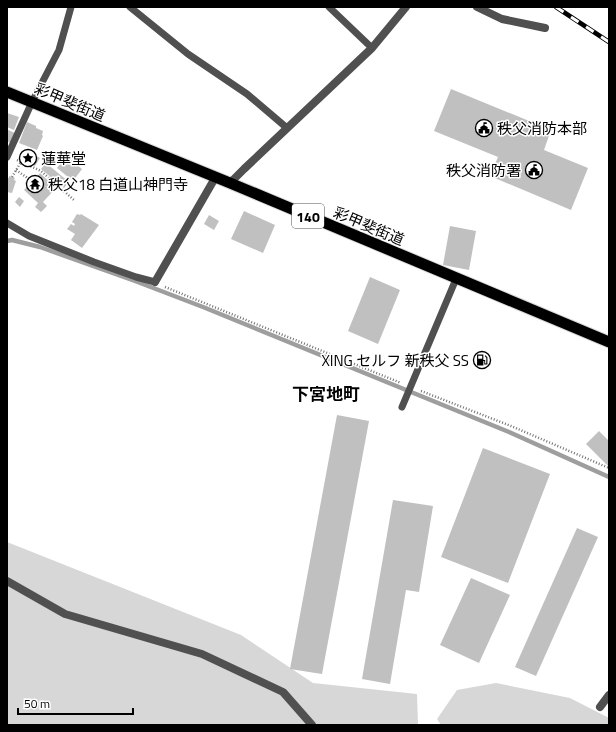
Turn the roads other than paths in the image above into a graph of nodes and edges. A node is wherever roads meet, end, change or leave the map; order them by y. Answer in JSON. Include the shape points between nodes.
{"nodes":[{"id":1,"x":71,"y":7,"type":"edge"},
{"id":2,"x":130,"y":7,"type":"edge"},
{"id":3,"x":329,"y":7,"type":"edge"},
{"id":4,"x":406,"y":7,"type":"edge"},
{"id":5,"x":477,"y":7,"type":"edge"},
{"id":6,"x":545,"y":28,"type":"dead end"},
{"id":7,"x":372,"y":48,"type":"junction"},
{"id":8,"x":7,"y":92,"type":"edge"},
{"id":9,"x":32,"y":102,"type":"junction"},
{"id":10,"x":287,"y":128,"type":"junction"},
{"id":11,"x":8,"y":156,"type":"edge"},
{"id":12,"x":215,"y":178,"type":"junction"},
{"id":13,"x":230,"y":183,"type":"junction"},
{"id":14,"x":7,"y":223,"type":"edge"},
{"id":15,"x":456,"y":279,"type":"junction"},
{"id":16,"x":155,"y":282,"type":"joint"},
{"id":17,"x":609,"y":342,"type":"edge"},
{"id":18,"x":402,"y":407,"type":"dead end"},
{"id":19,"x":7,"y":581,"type":"edge"},
{"id":20,"x":609,"y":696,"type":"edge"},
{"id":21,"x":600,"y":707,"type":"dead end"},
{"id":22,"x":312,"y":725,"type":"edge"}],
"edges":[{"from":1,"to":9,"type":"lane","via":[[59,50]]},
{"from":2,"to":10,"type":"lane","via":[[188,54],[247,94]]},
{"from":3,"to":7,"type":"lane"},
{"from":4,"to":7,"type":"street"},
{"from":5,"to":6,"type":"street","via":[[502,19]]},
{"from":7,"to":10,"type":"street"},
{"from":8,"to":9,"type":"highway","name":"彩甲斐街道","number":"140"},
{"from":9,"to":11,"type":"lane"},
{"from":9,"to":12,"type":"highway","name":"彩甲斐街道","number":"140"},
{"from":10,"to":13,"type":"street"},
{"from":12,"to":13,"type":"highway","name":"彩甲斐街道","number":"140"},
{"from":12,"to":16,"type":"street"},
{"from":13,"to":15,"type":"highway","name":"彩甲斐街道","number":"140"},
{"from":14,"to":16,"type":"lane","via":[[29,236]]},
{"from":15,"to":17,"type":"highway","name":"彩甲斐街道","number":"140"},
{"from":15,"to":18,"type":"lane"},
{"from":19,"to":22,"type":"street","via":[[65,614],[202,654],[284,692]]},
{"from":20,"to":21,"type":"street"}]}
